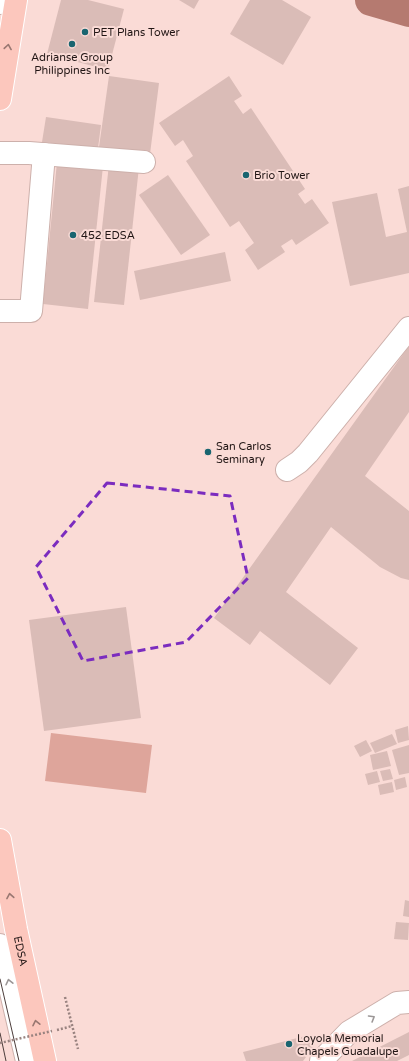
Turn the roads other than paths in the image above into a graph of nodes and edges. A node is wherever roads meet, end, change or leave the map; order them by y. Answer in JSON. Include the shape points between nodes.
{"nodes":[{"id":1,"x":1,"y":0,"type":"edge"},
{"id":2,"x":16,"y":0,"type":"edge"},
{"id":3,"x":0,"y":3,"type":"edge"},
{"id":4,"x":0,"y":99,"type":"edge"},
{"id":5,"x":0,"y":153,"type":"edge"},
{"id":6,"x":44,"y":154,"type":"junction"},
{"id":7,"x":144,"y":162,"type":"dead end"},
{"id":8,"x":0,"y":311,"type":"edge"},
{"id":9,"x":408,"y":331,"type":"edge"},
{"id":10,"x":287,"y":470,"type":"dead end"},
{"id":11,"x":0,"y":840,"type":"edge"},
{"id":12,"x":0,"y":945,"type":"edge"},
{"id":13,"x":409,"y":1002,"type":"edge"},
{"id":14,"x":27,"y":1061,"type":"edge"},
{"id":15,"x":45,"y":1061,"type":"edge"},
{"id":16,"x":321,"y":1061,"type":"edge"}],
"edges":[{"from":1,"to":3,"type":"street"},
{"from":4,"to":2,"type":"highway","one_way":true},
{"from":5,"to":6,"type":"street"},
{"from":6,"to":7,"type":"street"},
{"from":6,"to":8,"type":"street","via":[[31,311]]},
{"from":9,"to":10,"type":"street","via":[[308,453]]},
{"from":15,"to":11,"type":"highway","name":"EDSA","one_way":true,"via":[[16,929]]},
{"from":14,"to":12,"type":"street","one_way":true},
{"from":16,"to":13,"type":"street","one_way":true,"via":[[349,1032],[397,1003]]}]}
